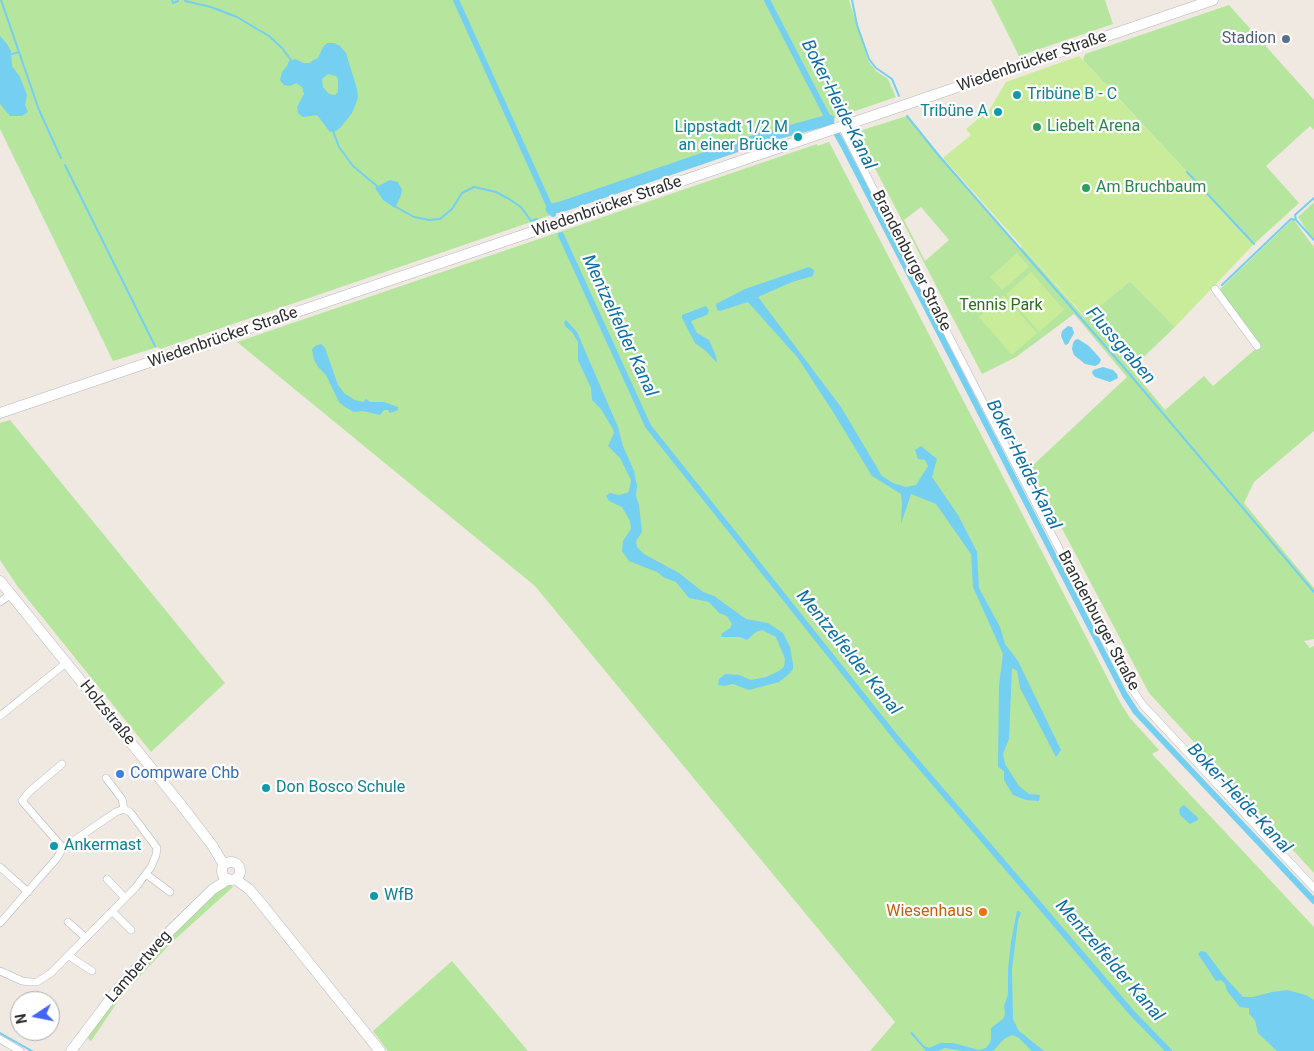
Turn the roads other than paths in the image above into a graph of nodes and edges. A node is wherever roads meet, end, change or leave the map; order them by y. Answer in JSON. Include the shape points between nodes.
{"nodes":[{"id":1,"x":1213,"y":0,"type":"edge"},
{"id":2,"x":837,"y":129,"type":"junction"},
{"id":3,"x":1216,"y":289,"type":"dead end"},
{"id":4,"x":1257,"y":346,"type":"dead end"},
{"id":5,"x":0,"y":413,"type":"edge"},
{"id":6,"x":0,"y":581,"type":"edge"},
{"id":7,"x":11,"y":594,"type":"junction"},
{"id":8,"x":0,"y":602,"type":"edge"},
{"id":9,"x":66,"y":663,"type":"junction"},
{"id":10,"x":0,"y":716,"type":"edge"},
{"id":11,"x":62,"y":764,"type":"dead end"},
{"id":12,"x":106,"y":778,"type":"dead end"},
{"id":13,"x":124,"y":809,"type":"junction"},
{"id":14,"x":63,"y":848,"type":"junction"},
{"id":15,"x":0,"y":867,"type":"edge"},
{"id":16,"x":230,"y":872,"type":"junction"},
{"id":17,"x":146,"y":874,"type":"junction"},
{"id":18,"x":107,"y":879,"type":"dead end"},
{"id":19,"x":1314,"y":888,"type":"edge"},
{"id":20,"x":28,"y":892,"type":"junction"},
{"id":21,"x":170,"y":892,"type":"dead end"},
{"id":22,"x":125,"y":898,"type":"junction"},
{"id":23,"x":112,"y":911,"type":"junction"},
{"id":24,"x":68,"y":922,"type":"dead end"},
{"id":25,"x":0,"y":923,"type":"edge"},
{"id":26,"x":131,"y":930,"type":"dead end"},
{"id":27,"x":86,"y":938,"type":"junction"},
{"id":28,"x":69,"y":956,"type":"junction"},
{"id":29,"x":0,"y":971,"type":"edge"},
{"id":30,"x":92,"y":971,"type":"dead end"},
{"id":31,"x":0,"y":1039,"type":"edge"},
{"id":32,"x":20,"y":1051,"type":"edge"},
{"id":33,"x":72,"y":1051,"type":"edge"},
{"id":34,"x":380,"y":1051,"type":"edge"}],
"edges":[{"from":1,"to":2,"type":"street","name":"Wiedenbrücker Straße"},
{"from":2,"to":5,"type":"street","name":"Wiedenbrücker Straße"},
{"from":2,"to":19,"type":"street","name":"Brandenburger Straße","via":[[913,267],[1132,689]]},
{"from":3,"to":4,"type":"street"},
{"from":6,"to":7,"type":"street","name":"Holzstraße"},
{"from":7,"to":8,"type":"street"},
{"from":7,"to":9,"type":"street","name":"Holzstraße"},
{"from":9,"to":10,"type":"street"},
{"from":9,"to":16,"type":"street","name":"Holzstraße","via":[[182,806]]},
{"from":11,"to":14,"type":"street","via":[[22,801]]},
{"from":12,"to":13,"type":"street","via":[[122,799]]},
{"from":13,"to":14,"type":"street"},
{"from":13,"to":17,"type":"street","via":[[130,812],[157,848]]},
{"from":14,"to":20,"type":"street"},
{"from":15,"to":20,"type":"street"},
{"from":16,"to":33,"type":"street","name":"Lambertweg","via":[[117,990]]},
{"from":16,"to":34,"type":"street","name":"Holzstraße","via":[[248,889]]},
{"from":17,"to":21,"type":"street"},
{"from":17,"to":22,"type":"street"},
{"from":18,"to":22,"type":"street"},
{"from":20,"to":25,"type":"street"},
{"from":22,"to":23,"type":"street"},
{"from":23,"to":26,"type":"street"},
{"from":23,"to":27,"type":"street"},
{"from":24,"to":27,"type":"street"},
{"from":27,"to":28,"type":"street"},
{"from":28,"to":29,"type":"street","via":[[37,982],[22,981]]},
{"from":28,"to":30,"type":"street"},
{"from":31,"to":32,"type":"street"}]}
